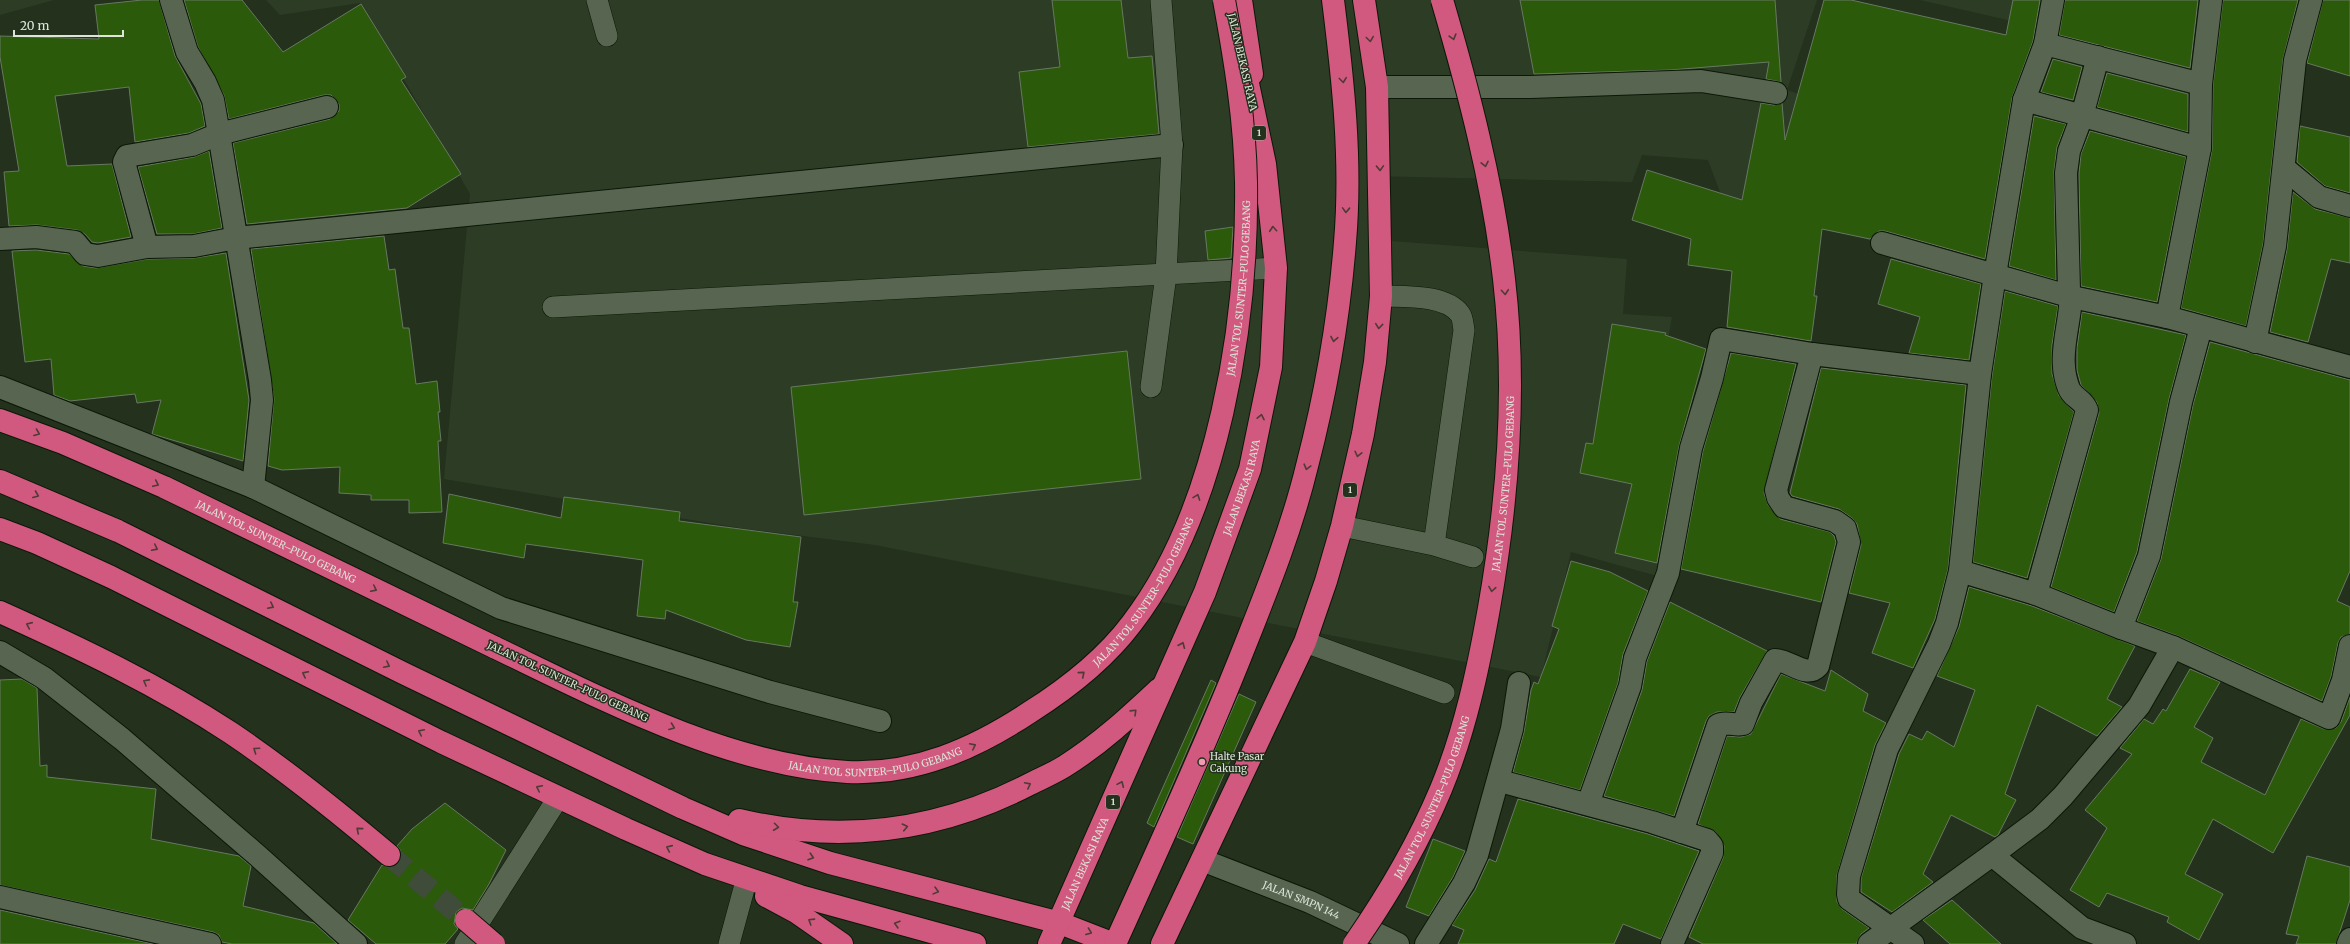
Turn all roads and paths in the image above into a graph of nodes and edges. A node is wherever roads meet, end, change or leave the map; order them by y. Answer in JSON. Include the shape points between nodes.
{"nodes":[{"id":1,"x":170,"y":0,"type":"edge"},
{"id":2,"x":598,"y":0,"type":"edge"},
{"id":3,"x":1161,"y":0,"type":"edge"},
{"id":4,"x":1224,"y":0,"type":"edge"},
{"id":5,"x":1229,"y":0,"type":"edge"},
{"id":6,"x":1241,"y":0,"type":"edge"},
{"id":7,"x":1333,"y":0,"type":"edge"},
{"id":8,"x":1364,"y":0,"type":"edge"},
{"id":9,"x":1442,"y":0,"type":"edge"},
{"id":10,"x":2053,"y":0,"type":"edge"},
{"id":11,"x":2211,"y":0,"type":"edge"},
{"id":12,"x":2311,"y":0,"type":"edge"},
{"id":13,"x":606,"y":36,"type":"dead end"},
{"id":14,"x":2045,"y":44,"type":"junction"},
{"id":15,"x":2098,"y":58,"type":"junction"},
{"id":16,"x":2201,"y":84,"type":"junction"},
{"id":17,"x":1377,"y":87,"type":"junction"},
{"id":18,"x":1776,"y":93,"type":"dead end"},
{"id":19,"x":2024,"y":100,"type":"junction"},
{"id":20,"x":327,"y":107,"type":"dead end"},
{"id":21,"x":2082,"y":116,"type":"junction"},
{"id":22,"x":219,"y":134,"type":"junction"},
{"id":23,"x":1172,"y":145,"type":"junction"},
{"id":24,"x":2200,"y":148,"type":"junction"},
{"id":25,"x":1266,"y":164,"type":"junction"},
{"id":26,"x":2284,"y":168,"type":"junction"},
{"id":27,"x":2350,"y":206,"type":"edge"},
{"id":28,"x":236,"y":238,"type":"junction"},
{"id":29,"x":0,"y":239,"type":"edge"},
{"id":30,"x":1882,"y":243,"type":"dead end"},
{"id":31,"x":147,"y":247,"type":"junction"},
{"id":32,"x":1276,"y":268,"type":"junction"},
{"id":33,"x":1166,"y":275,"type":"junction"},
{"id":34,"x":1995,"y":275,"type":"junction"},
{"id":35,"x":1382,"y":296,"type":"junction"},
{"id":36,"x":2072,"y":297,"type":"junction"},
{"id":37,"x":553,"y":307,"type":"dead end"},
{"id":38,"x":2167,"y":317,"type":"junction"},
{"id":39,"x":2201,"y":327,"type":"junction"},
{"id":40,"x":2255,"y":342,"type":"junction"},
{"id":41,"x":1812,"y":354,"type":"junction"},
{"id":42,"x":2350,"y":368,"type":"edge"},
{"id":43,"x":1980,"y":374,"type":"junction"},
{"id":44,"x":0,"y":387,"type":"edge"},
{"id":45,"x":1151,"y":387,"type":"dead end"},
{"id":46,"x":0,"y":420,"type":"edge"},
{"id":47,"x":0,"y":481,"type":"edge"},
{"id":48,"x":253,"y":487,"type":"junction"},
{"id":49,"x":1342,"y":526,"type":"junction"},
{"id":50,"x":0,"y":529,"type":"edge"},
{"id":51,"x":1434,"y":545,"type":"junction"},
{"id":52,"x":1473,"y":558,"type":"dead end"},
{"id":53,"x":1960,"y":572,"type":"junction"},
{"id":54,"x":2036,"y":594,"type":"junction"},
{"id":55,"x":0,"y":612,"type":"edge"},
{"id":56,"x":2120,"y":628,"type":"junction"},
{"id":57,"x":1305,"y":642,"type":"junction"},
{"id":58,"x":2173,"y":646,"type":"junction"},
{"id":59,"x":2350,"y":646,"type":"edge"},
{"id":60,"x":0,"y":652,"type":"edge"},
{"id":61,"x":1167,"y":681,"type":"junction"},
{"id":62,"x":2346,"y":681,"type":"edge"},
{"id":63,"x":1519,"y":683,"type":"dead end"},
{"id":64,"x":1444,"y":693,"type":"dead end"},
{"id":65,"x":880,"y":720,"type":"dead end"},
{"id":66,"x":1500,"y":781,"type":"junction"},
{"id":67,"x":558,"y":798,"type":"junction"},
{"id":68,"x":1588,"y":804,"type":"junction"},
{"id":69,"x":683,"y":808,"type":"junction"},
{"id":70,"x":1682,"y":832,"type":"junction"},
{"id":71,"x":389,"y":855,"type":"tunnel mouth"},
{"id":72,"x":1992,"y":855,"type":"junction"},
{"id":73,"x":1202,"y":860,"type":"junction"},
{"id":74,"x":705,"y":864,"type":"junction"},
{"id":75,"x":745,"y":885,"type":"junction"},
{"id":76,"x":0,"y":897,"type":"edge"},
{"id":77,"x":466,"y":920,"type":"tunnel mouth"},
{"id":78,"x":1060,"y":922,"type":"junction"},
{"id":79,"x":1891,"y":929,"type":"junction"},
{"id":80,"x":2350,"y":939,"type":"edge"},
{"id":81,"x":210,"y":944,"type":"edge"},
{"id":82,"x":356,"y":944,"type":"edge"},
{"id":83,"x":465,"y":944,"type":"edge"},
{"id":84,"x":494,"y":944,"type":"edge"},
{"id":85,"x":729,"y":944,"type":"edge"},
{"id":86,"x":842,"y":944,"type":"edge"},
{"id":87,"x":975,"y":944,"type":"edge"},
{"id":88,"x":1050,"y":944,"type":"edge"},
{"id":89,"x":1114,"y":944,"type":"edge"},
{"id":90,"x":1162,"y":944,"type":"edge"},
{"id":91,"x":1354,"y":944,"type":"edge"},
{"id":92,"x":1398,"y":944,"type":"edge"},
{"id":93,"x":1426,"y":944,"type":"edge"},
{"id":94,"x":1672,"y":944,"type":"edge"},
{"id":95,"x":1869,"y":944,"type":"edge"},
{"id":96,"x":1913,"y":944,"type":"edge"},
{"id":97,"x":2125,"y":944,"type":"edge"},
{"id":98,"x":2348,"y":944,"type":"edge"}],
"edges":[{"from":1,"to":22,"type":"street","via":[[187,52],[205,82],[212,100]]},
{"from":2,"to":13,"type":"lane"},
{"from":3,"to":23,"type":"lane"},
{"from":46,"to":4,"type":"highway","name":"JALAN TOL SUNTER–PULO GEBANG","one_way":true,"bridge":true,"via":[[70,446],[164,487],[496,648],[647,718],[733,750],[800,767],[849,772],[915,766],[966,749],[993,736],[1046,702],[1098,660],[1133,622],[1176,550],[1209,462],[1225,393],[1244,266],[1246,181],[1240,103]]},
{"from":5,"to":25,"type":"highway","name":"JALAN BEKASI RAYA","number":"1"},
{"from":6,"to":25,"type":"highway"},
{"from":7,"to":89,"type":"highway","one_way":true,"via":[[1344,88],[1348,172],[1346,240],[1338,316],[1307,468],[1260,609],[1191,777]]},
{"from":8,"to":17,"type":"highway","number":"1","one_way":true},
{"from":9,"to":91,"type":"highway","name":"JALAN TOL SUNTER–PULO GEBANG","one_way":true,"bridge":true,"via":[[1478,131],[1504,278],[1510,384],[1505,484],[1484,640],[1453,756],[1412,852]]},
{"from":10,"to":14,"type":"street"},
{"from":11,"to":16,"type":"street"},
{"from":12,"to":26,"type":"street","via":[[2295,60]]},
{"from":14,"to":15,"type":"street"},
{"from":14,"to":19,"type":"street"},
{"from":15,"to":16,"type":"street"},
{"from":15,"to":21,"type":"street"},
{"from":16,"to":24,"type":"street"},
{"from":17,"to":18,"type":"street","via":[[1530,87],[1701,81]]},
{"from":17,"to":35,"type":"highway","number":"1","one_way":true},
{"from":19,"to":21,"type":"street"},
{"from":19,"to":34,"type":"street"},
{"from":20,"to":22,"type":"street"},
{"from":21,"to":24,"type":"street"},
{"from":21,"to":36,"type":"street","via":[[2069,151],[2066,173],[2069,290]]},
{"from":22,"to":28,"type":"street"},
{"from":22,"to":31,"type":"street","via":[[192,145],[127,156],[124,162]]},
{"from":23,"to":28,"type":"street"},
{"from":23,"to":33,"type":"lane"},
{"from":24,"to":38,"type":"street"},
{"from":32,"to":25,"type":"highway","name":"JALAN BEKASI RAYA","number":"1","one_way":true},
{"from":26,"to":27,"type":"street","via":[[2319,197]]},
{"from":26,"to":40,"type":"street","via":[[2274,246]]},
{"from":28,"to":31,"type":"street","via":[[194,246]]},
{"from":28,"to":48,"type":"street","via":[[262,400]]},
{"from":29,"to":31,"type":"street","via":[[36,237],[75,242],[85,254],[98,256]]},
{"from":30,"to":34,"type":"street"},
{"from":32,"to":33,"type":"lane"},
{"from":61,"to":32,"type":"highway","name":"JALAN BEKASI RAYA","number":"1","one_way":true,"via":[[1205,592],[1250,468],[1271,367]]},
{"from":33,"to":37,"type":"lane"},
{"from":33,"to":45,"type":"lane"},
{"from":34,"to":36,"type":"street"},
{"from":34,"to":43,"type":"street"},
{"from":35,"to":49,"type":"highway","number":"1","one_way":true,"via":[[1370,391]]},
{"from":35,"to":51,"type":"lane","via":[[1420,297],[1448,304],[1461,315],[1464,330]]},
{"from":36,"to":38,"type":"street"},
{"from":36,"to":54,"type":"street","via":[[2064,337],[2064,366],[2070,391],[2085,405],[2086,410]]},
{"from":38,"to":39,"type":"street"},
{"from":39,"to":40,"type":"street"},
{"from":39,"to":56,"type":"street","via":[[2181,402],[2149,556]]},
{"from":40,"to":42,"type":"street"},
{"from":41,"to":43,"type":"street"},
{"from":41,"to":68,"type":"street","via":[[1721,339],[1691,448],[1668,573],[1635,658],[1630,686]]},
{"from":41,"to":70,"type":"street","via":[[1776,490],[1784,507],[1835,522],[1845,528],[1849,542],[1830,623],[1818,666],[1814,671],[1807,672],[1783,660],[1775,660],[1751,703],[1743,724],[1737,726],[1722,722],[1718,725]]},
{"from":43,"to":53,"type":"street"},
{"from":44,"to":48,"type":"street"},
{"from":47,"to":69,"type":"highway","one_way":true,"via":[[118,531]]},
{"from":48,"to":65,"type":"street","via":[[501,608],[770,692]]},
{"from":49,"to":51,"type":"lane"},
{"from":49,"to":57,"type":"highway","number":"1"},
{"from":67,"to":50,"type":"highway","one_way":true,"via":[[111,577]]},
{"from":51,"to":52,"type":"lane"},
{"from":53,"to":54,"type":"street"},
{"from":53,"to":79,"type":"street","via":[[1947,623],[1887,749],[1849,876],[1849,899]]},
{"from":54,"to":56,"type":"street"},
{"from":71,"to":55,"type":"highway","one_way":true,"via":[[296,780],[217,724],[111,663]]},
{"from":56,"to":58,"type":"street"},
{"from":57,"to":64,"type":"lane"},
{"from":57,"to":73,"type":"highway","number":"1"},
{"from":58,"to":62,"type":"street","via":[[2329,718]]},
{"from":58,"to":72,"type":"street","via":[[2139,706],[2063,796],[2040,818]]},
{"from":59,"to":62,"type":"street"},
{"from":60,"to":82,"type":"street","via":[[44,678],[122,738]]},
{"from":69,"to":61,"type":"highway","one_way":true,"via":[[762,826],[826,833],[892,830],[948,818],[1004,797],[1065,766],[1118,728]]},
{"from":78,"to":61,"type":"highway","name":"JALAN BEKASI RAYA","number":"1","one_way":true},
{"from":63,"to":66,"type":"street","via":[[1512,730]]},
{"from":66,"to":68,"type":"street"},
{"from":66,"to":93,"type":"street","via":[[1477,856],[1464,883]]},
{"from":74,"to":67,"type":"highway","one_way":true},
{"from":67,"to":83,"type":"lane"},
{"from":68,"to":70,"type":"street"},
{"from":69,"to":78,"type":"highway","one_way":true,"via":[[742,834],[830,863]]},
{"from":70,"to":94,"type":"street","via":[[1707,840],[1712,846],[1712,853]]},
{"from":72,"to":79,"type":"street"},
{"from":72,"to":97,"type":"street","via":[[2082,928]]},
{"from":73,"to":90,"type":"highway","number":"1"},
{"from":73,"to":92,"type":"street","name":"JALAN SMPN 144","via":[[1310,902]]},
{"from":74,"to":75,"type":"highway"},
{"from":87,"to":74,"type":"highway","one_way":true,"via":[[800,896]]},
{"from":75,"to":85,"type":"lane"},
{"from":86,"to":75,"type":"highway","one_way":true,"via":[[796,912]]},
{"from":76,"to":81,"type":"street"},
{"from":77,"to":84,"type":"highway","bridge":true},
{"from":78,"to":88,"type":"highway","name":"JALAN BEKASI RAYA","number":"1"},
{"from":78,"to":89,"type":"highway","one_way":true},
{"from":79,"to":95,"type":"street"},
{"from":79,"to":96,"type":"street"},
{"from":80,"to":98,"type":"street"}]}
